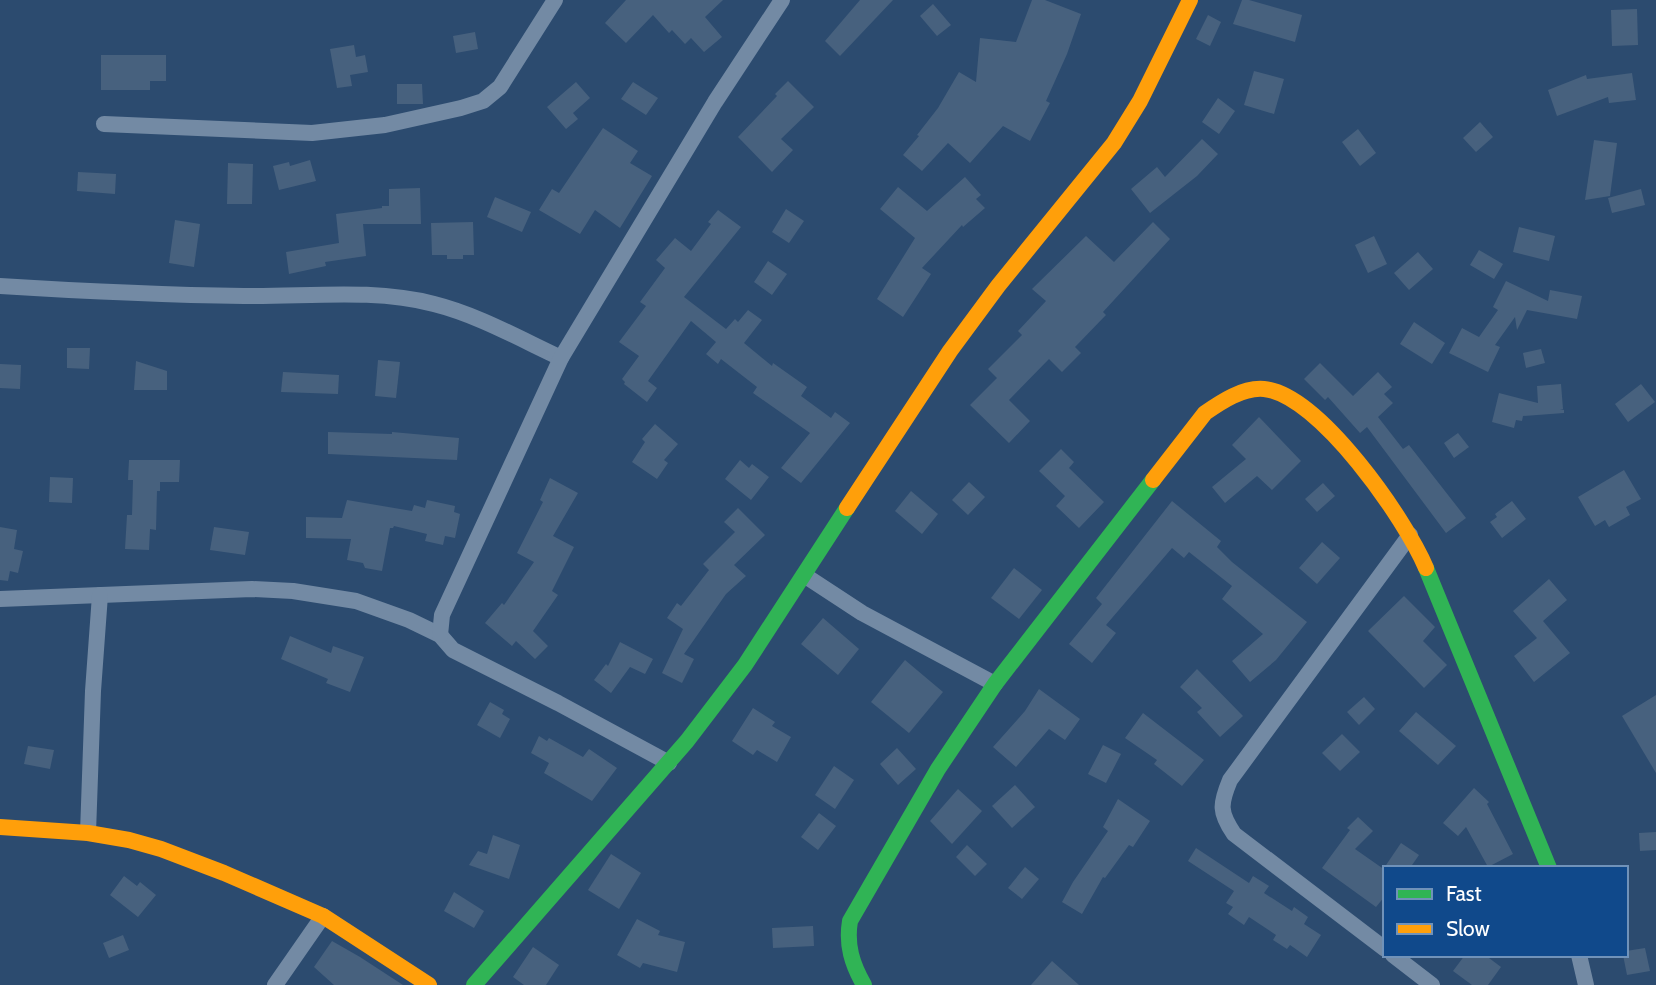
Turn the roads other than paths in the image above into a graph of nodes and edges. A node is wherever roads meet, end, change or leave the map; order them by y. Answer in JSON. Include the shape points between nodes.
{"nodes":[{"id":1,"x":555,"y":0,"type":"edge"},
{"id":2,"x":782,"y":0,"type":"edge"},
{"id":3,"x":1190,"y":0,"type":"edge"},
{"id":4,"x":104,"y":124,"type":"dead end"},
{"id":5,"x":0,"y":286,"type":"edge"},
{"id":6,"x":561,"y":358,"type":"junction"},
{"id":7,"x":1410,"y":535,"type":"junction"},
{"id":8,"x":804,"y":575,"type":"junction"},
{"id":9,"x":100,"y":595,"type":"junction"},
{"id":10,"x":0,"y":599,"type":"edge"},
{"id":11,"x":440,"y":635,"type":"junction"},
{"id":12,"x":995,"y":684,"type":"junction"},
{"id":13,"x":668,"y":763,"type":"junction"},
{"id":14,"x":0,"y":827,"type":"edge"},
{"id":15,"x":88,"y":833,"type":"junction"},
{"id":16,"x":1548,"y":866,"type":"edge"},
{"id":17,"x":323,"y":916,"type":"junction"},
{"id":18,"x":1383,"y":947,"type":"edge"},
{"id":19,"x":1396,"y":957,"type":"edge"},
{"id":20,"x":1579,"y":957,"type":"edge"},
{"id":21,"x":275,"y":985,"type":"edge"},
{"id":22,"x":429,"y":985,"type":"edge"},
{"id":23,"x":474,"y":985,"type":"edge"},
{"id":24,"x":864,"y":985,"type":"edge"},
{"id":25,"x":1432,"y":985,"type":"edge"},
{"id":26,"x":1586,"y":985,"type":"edge"}],
"edges":[{"from":1,"to":4,"type":"street","via":[[500,87],[483,101],[461,108],[385,125],[312,133]]},
{"from":2,"to":6,"type":"street"},
{"from":3,"to":8,"type":"street","via":[[1115,143],[950,351]]},
{"from":5,"to":6,"type":"street","via":[[402,299],[463,313]]},
{"from":6,"to":11,"type":"street","via":[[442,615]]},
{"from":7,"to":12,"type":"street","via":[[1351,453],[1320,421],[1287,397],[1266,389],[1226,398],[1205,413]]},
{"from":7,"to":16,"type":"street"},
{"from":7,"to":18,"type":"street","via":[[1230,780],[1221,801],[1224,819],[1234,834]]},
{"from":8,"to":12,"type":"street","via":[[905,637]]},
{"from":8,"to":13,"type":"street","via":[[745,665]]},
{"from":9,"to":10,"type":"street"},
{"from":9,"to":11,"type":"street","via":[[293,591],[356,601]]},
{"from":9,"to":15,"type":"street"},
{"from":11,"to":13,"type":"street","via":[[453,650]]},
{"from":12,"to":24,"type":"street","via":[[938,769],[850,921],[849,951]]},
{"from":13,"to":23,"type":"street"},
{"from":14,"to":15,"type":"street"},
{"from":15,"to":17,"type":"street","via":[[161,849]]},
{"from":17,"to":21,"type":"street"},
{"from":17,"to":22,"type":"street"},
{"from":19,"to":25,"type":"street"},
{"from":20,"to":26,"type":"street"}]}
